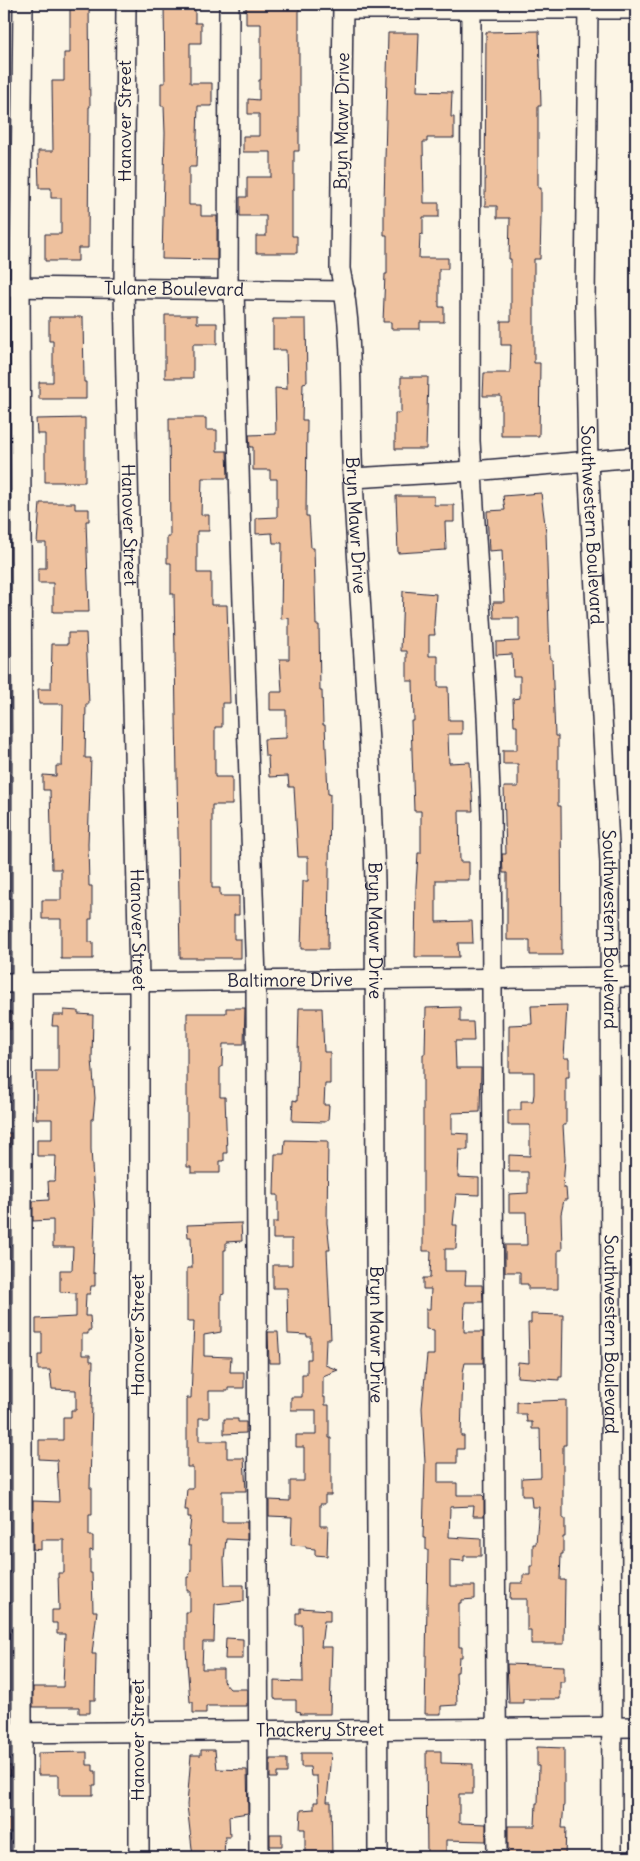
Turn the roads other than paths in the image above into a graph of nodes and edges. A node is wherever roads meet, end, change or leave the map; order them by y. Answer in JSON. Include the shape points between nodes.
{"nodes":[{"id":1,"x":23,"y":4,"type":"edge"},
{"id":2,"x":126,"y":4,"type":"edge"},
{"id":3,"x":229,"y":4,"type":"edge"},
{"id":4,"x":343,"y":6,"type":"edge"},
{"id":5,"x":470,"y":6,"type":"edge"},
{"id":6,"x":588,"y":6,"type":"edge"},
{"id":7,"x":636,"y":9,"type":"edge"},
{"id":8,"x":12,"y":287,"type":"edge"},
{"id":9,"x":124,"y":288,"type":"junction"},
{"id":10,"x":231,"y":290,"type":"junction"},
{"id":11,"x":345,"y":290,"type":"junction"},
{"id":12,"x":636,"y":457,"type":"edge"},
{"id":13,"x":588,"y":462,"type":"junction"},
{"id":14,"x":472,"y":471,"type":"junction"},
{"id":15,"x":353,"y":478,"type":"junction"},
{"id":16,"x":610,"y":977,"type":"junction"},
{"id":17,"x":636,"y":977,"type":"edge"},
{"id":18,"x":375,"y":978,"type":"junction"},
{"id":19,"x":493,"y":978,"type":"junction"},
{"id":20,"x":256,"y":979,"type":"junction"},
{"id":21,"x":139,"y":982,"type":"junction"},
{"id":22,"x":12,"y":983,"type":"edge"},
{"id":23,"x":612,"y":1727,"type":"junction"},
{"id":24,"x":636,"y":1727,"type":"edge"},
{"id":25,"x":378,"y":1729,"type":"junction"},
{"id":26,"x":497,"y":1729,"type":"junction"},
{"id":27,"x":138,"y":1731,"type":"junction"},
{"id":28,"x":259,"y":1731,"type":"junction"},
{"id":29,"x":12,"y":1733,"type":"edge"},
{"id":30,"x":22,"y":1857,"type":"edge"},
{"id":31,"x":139,"y":1857,"type":"edge"},
{"id":32,"x":259,"y":1857,"type":"edge"},
{"id":33,"x":378,"y":1857,"type":"edge"},
{"id":34,"x":497,"y":1857,"type":"edge"},
{"id":35,"x":612,"y":1857,"type":"edge"}],
"edges":[{"from":1,"to":8,"type":"street"},
{"from":2,"to":9,"type":"street","name":"Hanover Street"},
{"from":3,"to":10,"type":"street"},
{"from":4,"to":5,"type":"street"},
{"from":4,"to":11,"type":"street","name":"Bryn Mawr Drive","via":[[340,270]]},
{"from":5,"to":6,"type":"street"},
{"from":5,"to":14,"type":"street"},
{"from":6,"to":7,"type":"street"},
{"from":6,"to":13,"type":"street","name":"Southwestern Boulevard","via":[[585,303]]},
{"from":8,"to":9,"type":"street","name":"Tulane Boulevard"},
{"from":8,"to":22,"type":"street"},
{"from":9,"to":10,"type":"street","name":"Tulane Boulevard"},
{"from":9,"to":21,"type":"street","name":"Hanover Street"},
{"from":10,"to":11,"type":"street","name":"Tulane Boulevard"},
{"from":10,"to":20,"type":"street"},
{"from":11,"to":15,"type":"street","name":"Bryn Mawr Drive"},
{"from":12,"to":13,"type":"street"},
{"from":13,"to":14,"type":"street"},
{"from":13,"to":16,"type":"street","name":"Southwestern Boulevard","via":[[610,854]]},
{"from":14,"to":15,"type":"street"},
{"from":14,"to":19,"type":"street","via":[[487,716]]},
{"from":15,"to":18,"type":"street","name":"Bryn Mawr Drive","via":[[371,758]]},
{"from":16,"to":17,"type":"street","name":"Baltimore Drive"},
{"from":16,"to":19,"type":"street","name":"Baltimore Drive"},
{"from":16,"to":23,"type":"street","name":"Southwestern Boulevard"},
{"from":18,"to":19,"type":"street","name":"Baltimore Drive"},
{"from":18,"to":20,"type":"street","name":"Baltimore Drive"},
{"from":18,"to":25,"type":"street","name":"Bryn Mawr Drive"},
{"from":19,"to":26,"type":"street"},
{"from":20,"to":21,"type":"street","name":"Baltimore Drive"},
{"from":20,"to":28,"type":"street"},
{"from":21,"to":22,"type":"street","name":"Baltimore Drive"},
{"from":21,"to":27,"type":"street","name":"Hanover Street"},
{"from":22,"to":29,"type":"street"},
{"from":23,"to":24,"type":"street","name":"Thackery Street"},
{"from":23,"to":26,"type":"street","name":"Thackery Street"},
{"from":23,"to":35,"type":"street","name":"Southwestern Boulevard"},
{"from":25,"to":26,"type":"street","name":"Thackery Street"},
{"from":25,"to":28,"type":"street","name":"Thackery Street"},
{"from":25,"to":33,"type":"street","name":"Bryn Mawr Drive"},
{"from":26,"to":34,"type":"street"},
{"from":27,"to":28,"type":"street","name":"Thackery Street"},
{"from":27,"to":29,"type":"street","name":"Thackery Street"},
{"from":27,"to":31,"type":"street","name":"Hanover Street"},
{"from":28,"to":32,"type":"street"},
{"from":29,"to":30,"type":"street"}]}
